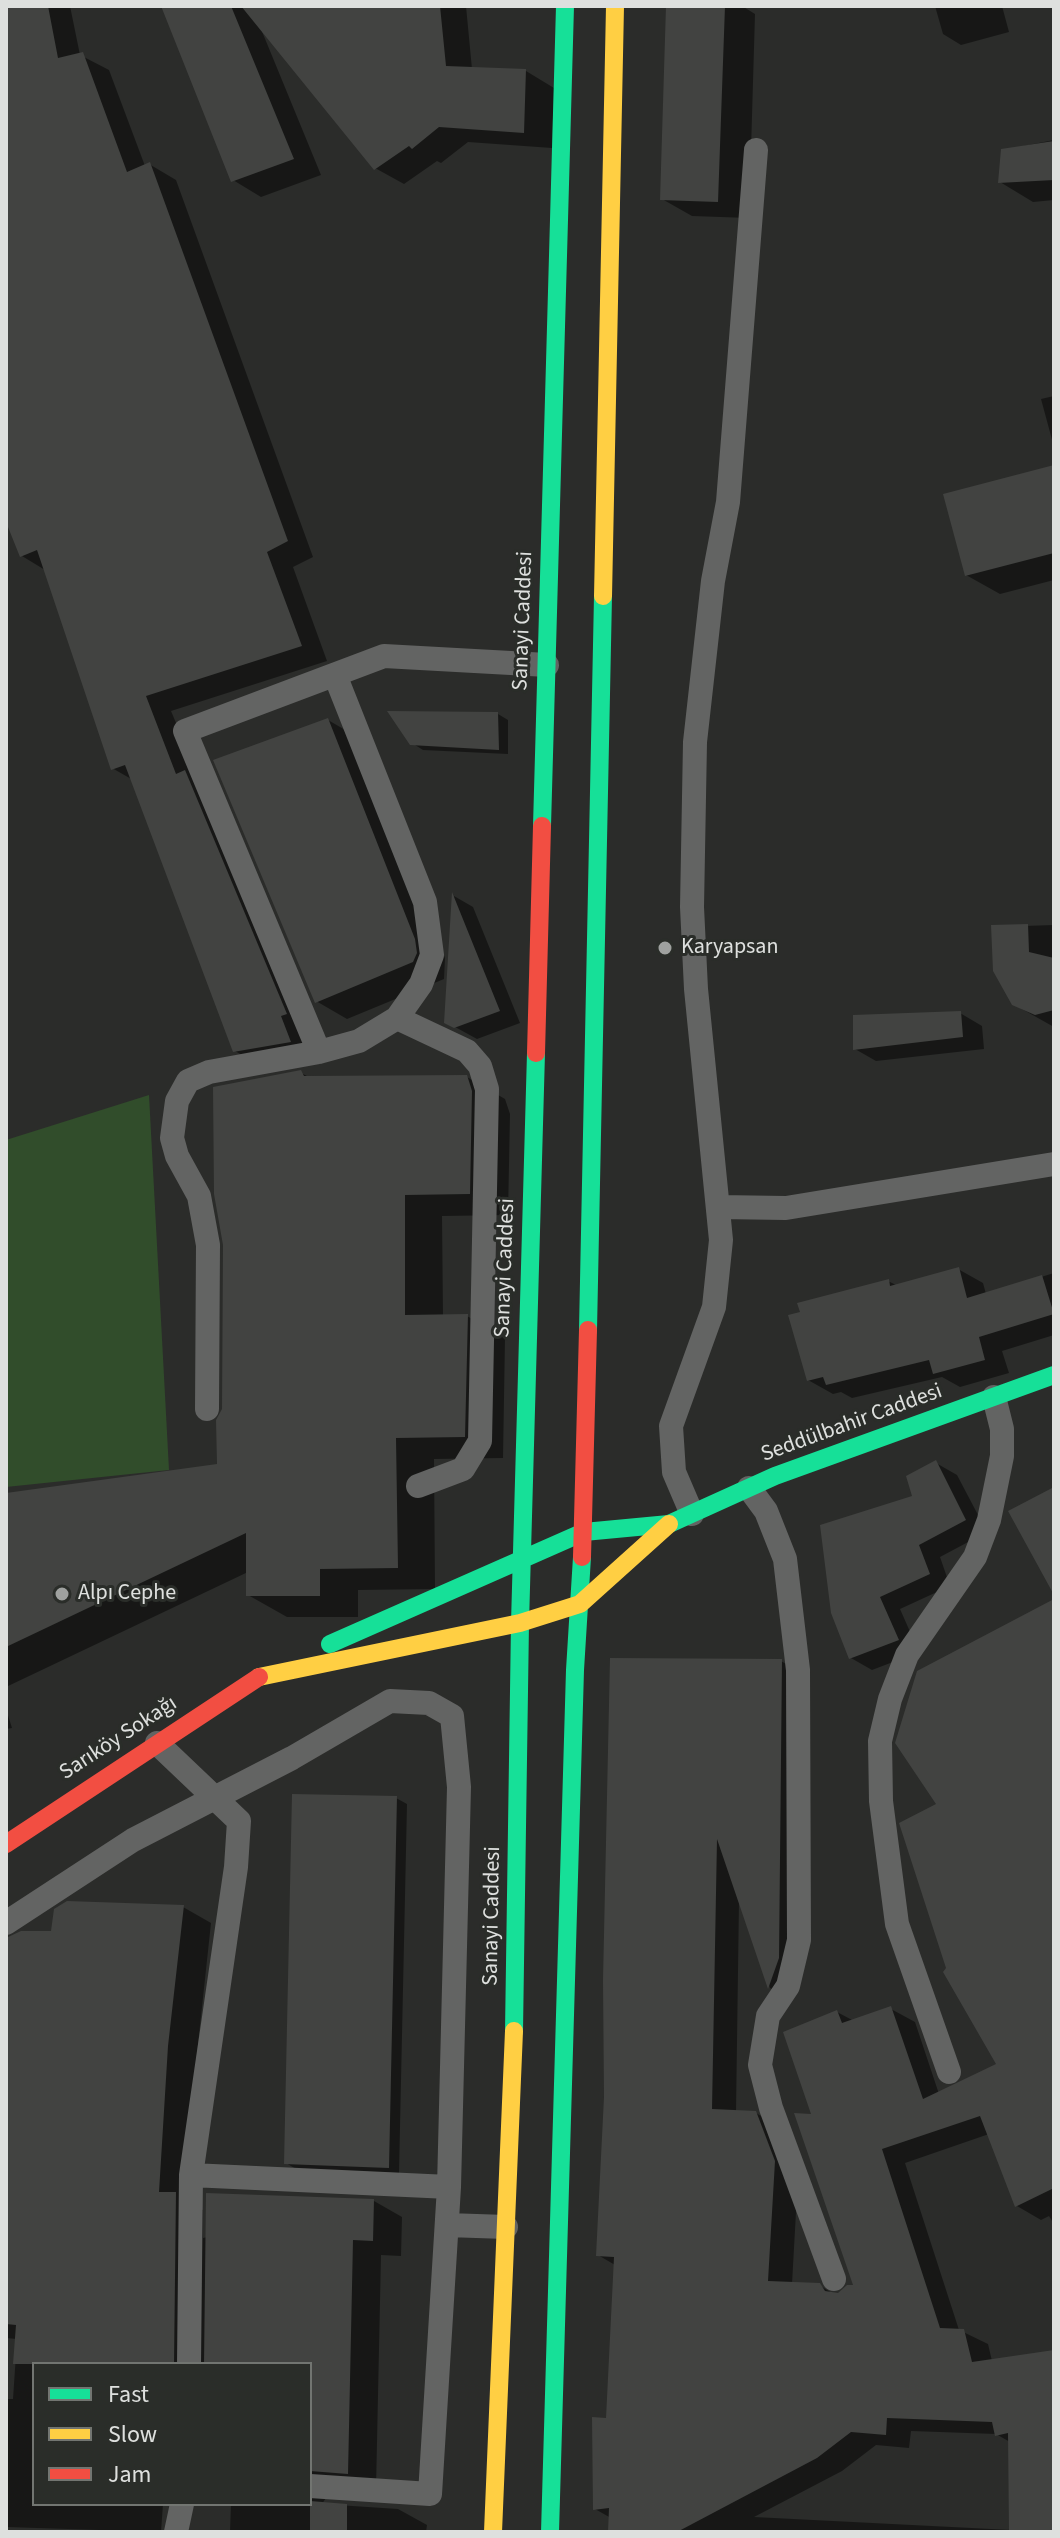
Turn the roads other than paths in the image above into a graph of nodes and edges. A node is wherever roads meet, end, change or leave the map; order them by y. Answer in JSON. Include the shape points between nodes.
{"nodes":[{"id":1,"x":565,"y":6,"type":"edge"},
{"id":2,"x":615,"y":6,"type":"edge"},
{"id":3,"x":756,"y":150,"type":"dead end"},
{"id":4,"x":547,"y":665,"type":"junction"},
{"id":5,"x":335,"y":675,"type":"junction"},
{"id":6,"x":397,"y":1018,"type":"junction"},
{"id":7,"x":319,"y":1052,"type":"junction"},
{"id":8,"x":1054,"y":1164,"type":"edge"},
{"id":9,"x":719,"y":1207,"type":"junction"},
{"id":10,"x":1054,"y":1375,"type":"edge"},
{"id":11,"x":994,"y":1397,"type":"junction"},
{"id":12,"x":207,"y":1409,"type":"dead end"},
{"id":13,"x":418,"y":1486,"type":"dead end"},
{"id":14,"x":749,"y":1488,"type":"junction"},
{"id":15,"x":692,"y":1514,"type":"junction"},
{"id":16,"x":669,"y":1524,"type":"junction"},
{"id":17,"x":584,"y":1532,"type":"junction"},
{"id":18,"x":522,"y":1557,"type":"junction"},
{"id":19,"x":580,"y":1604,"type":"junction"},
{"id":20,"x":520,"y":1623,"type":"junction"},
{"id":21,"x":259,"y":1677,"type":"junction"},
{"id":22,"x":157,"y":1743,"type":"junction"},
{"id":23,"x":216,"y":1797,"type":"junction"},
{"id":24,"x":6,"y":1844,"type":"edge"},
{"id":25,"x":6,"y":1923,"type":"edge"},
{"id":26,"x":949,"y":2072,"type":"dead end"},
{"id":27,"x":191,"y":2175,"type":"junction"},
{"id":28,"x":449,"y":2187,"type":"junction"},
{"id":29,"x":447,"y":2225,"type":"junction"},
{"id":30,"x":506,"y":2227,"type":"junction"},
{"id":31,"x":834,"y":2279,"type":"dead end"},
{"id":32,"x":189,"y":2362,"type":"edge"},
{"id":33,"x":312,"y":2486,"type":"edge"},
{"id":34,"x":182,"y":2506,"type":"edge"},
{"id":35,"x":176,"y":2532,"type":"edge"},
{"id":36,"x":493,"y":2532,"type":"edge"},
{"id":37,"x":550,"y":2532,"type":"edge"}],
"edges":[{"from":1,"to":4,"type":"main road","name":"Sanayi Caddesi"},
{"from":2,"to":17,"type":"main road"},
{"from":3,"to":9,"type":"lane","via":[[728,502],[703,661],[692,825],[696,989]]},
{"from":4,"to":5,"type":"lane","via":[[384,656]]},
{"from":4,"to":18,"type":"main road","name":"Sanayi Caddesi"},
{"from":5,"to":6,"type":"lane","via":[[425,902],[432,937],[427,972]]},
{"from":5,"to":7,"type":"lane","via":[[185,731]]},
{"from":6,"to":7,"type":"lane","via":[[359,1041]]},
{"from":6,"to":13,"type":"lane","via":[[467,1051],[480,1066],[487,1089],[480,1441],[463,1469]]},
{"from":7,"to":12,"type":"lane","via":[[209,1072],[188,1081],[177,1101],[172,1138],[199,1196],[208,1245]]},
{"from":8,"to":9,"type":"lane","via":[[786,1208]]},
{"from":9,"to":15,"type":"lane","via":[[714,1307],[671,1426],[674,1472]]},
{"from":10,"to":11,"type":"main road","name":"Seddülbahir Caddesi"},
{"from":11,"to":14,"type":"main road","name":"Seddülbahir Caddesi"},
{"from":11,"to":26,"type":"lane","via":[[1002,1456],[989,1520],[975,1557],[907,1655],[880,1741],[881,1801],[897,1924]]},
{"from":14,"to":15,"type":"main road","name":"Seddülbahir Caddesi"},
{"from":14,"to":31,"type":"lane","via":[[766,1511],[785,1559],[798,1670],[799,1940],[788,1986],[768,2016],[760,2065]]},
{"from":15,"to":16,"type":"main road","name":"Seddülbahir Caddesi"},
{"from":16,"to":17,"type":"main road"},
{"from":16,"to":19,"type":"main road"},
{"from":17,"to":18,"type":"main road"},
{"from":17,"to":19,"type":"main road"},
{"from":18,"to":20,"type":"main road","name":"Sanayi Caddesi"},
{"from":18,"to":21,"type":"main road"},
{"from":19,"to":20,"type":"main road"},
{"from":19,"to":37,"type":"main road"},
{"from":20,"to":21,"type":"main road"},
{"from":20,"to":30,"type":"main road","name":"Sanayi Caddesi"},
{"from":21,"to":22,"type":"main road","name":"Sarıköy Sokağı"},
{"from":22,"to":23,"type":"lane"},
{"from":22,"to":24,"type":"main road","name":"Sarıköy Sokağı"},
{"from":23,"to":25,"type":"lane","via":[[133,1840]]},
{"from":23,"to":27,"type":"lane","via":[[239,1821],[236,1867]]},
{"from":23,"to":28,"type":"lane","via":[[390,1701],[429,1703],[452,1716],[459,1787]]},
{"from":27,"to":28,"type":"lane"},
{"from":27,"to":32,"type":"lane"},
{"from":28,"to":29,"type":"lane"},
{"from":29,"to":30,"type":"lane"},
{"from":29,"to":33,"type":"lane","via":[[430,2494]]},
{"from":30,"to":36,"type":"main road","name":"Sanayi Caddesi"},
{"from":34,"to":35,"type":"lane"}]}
